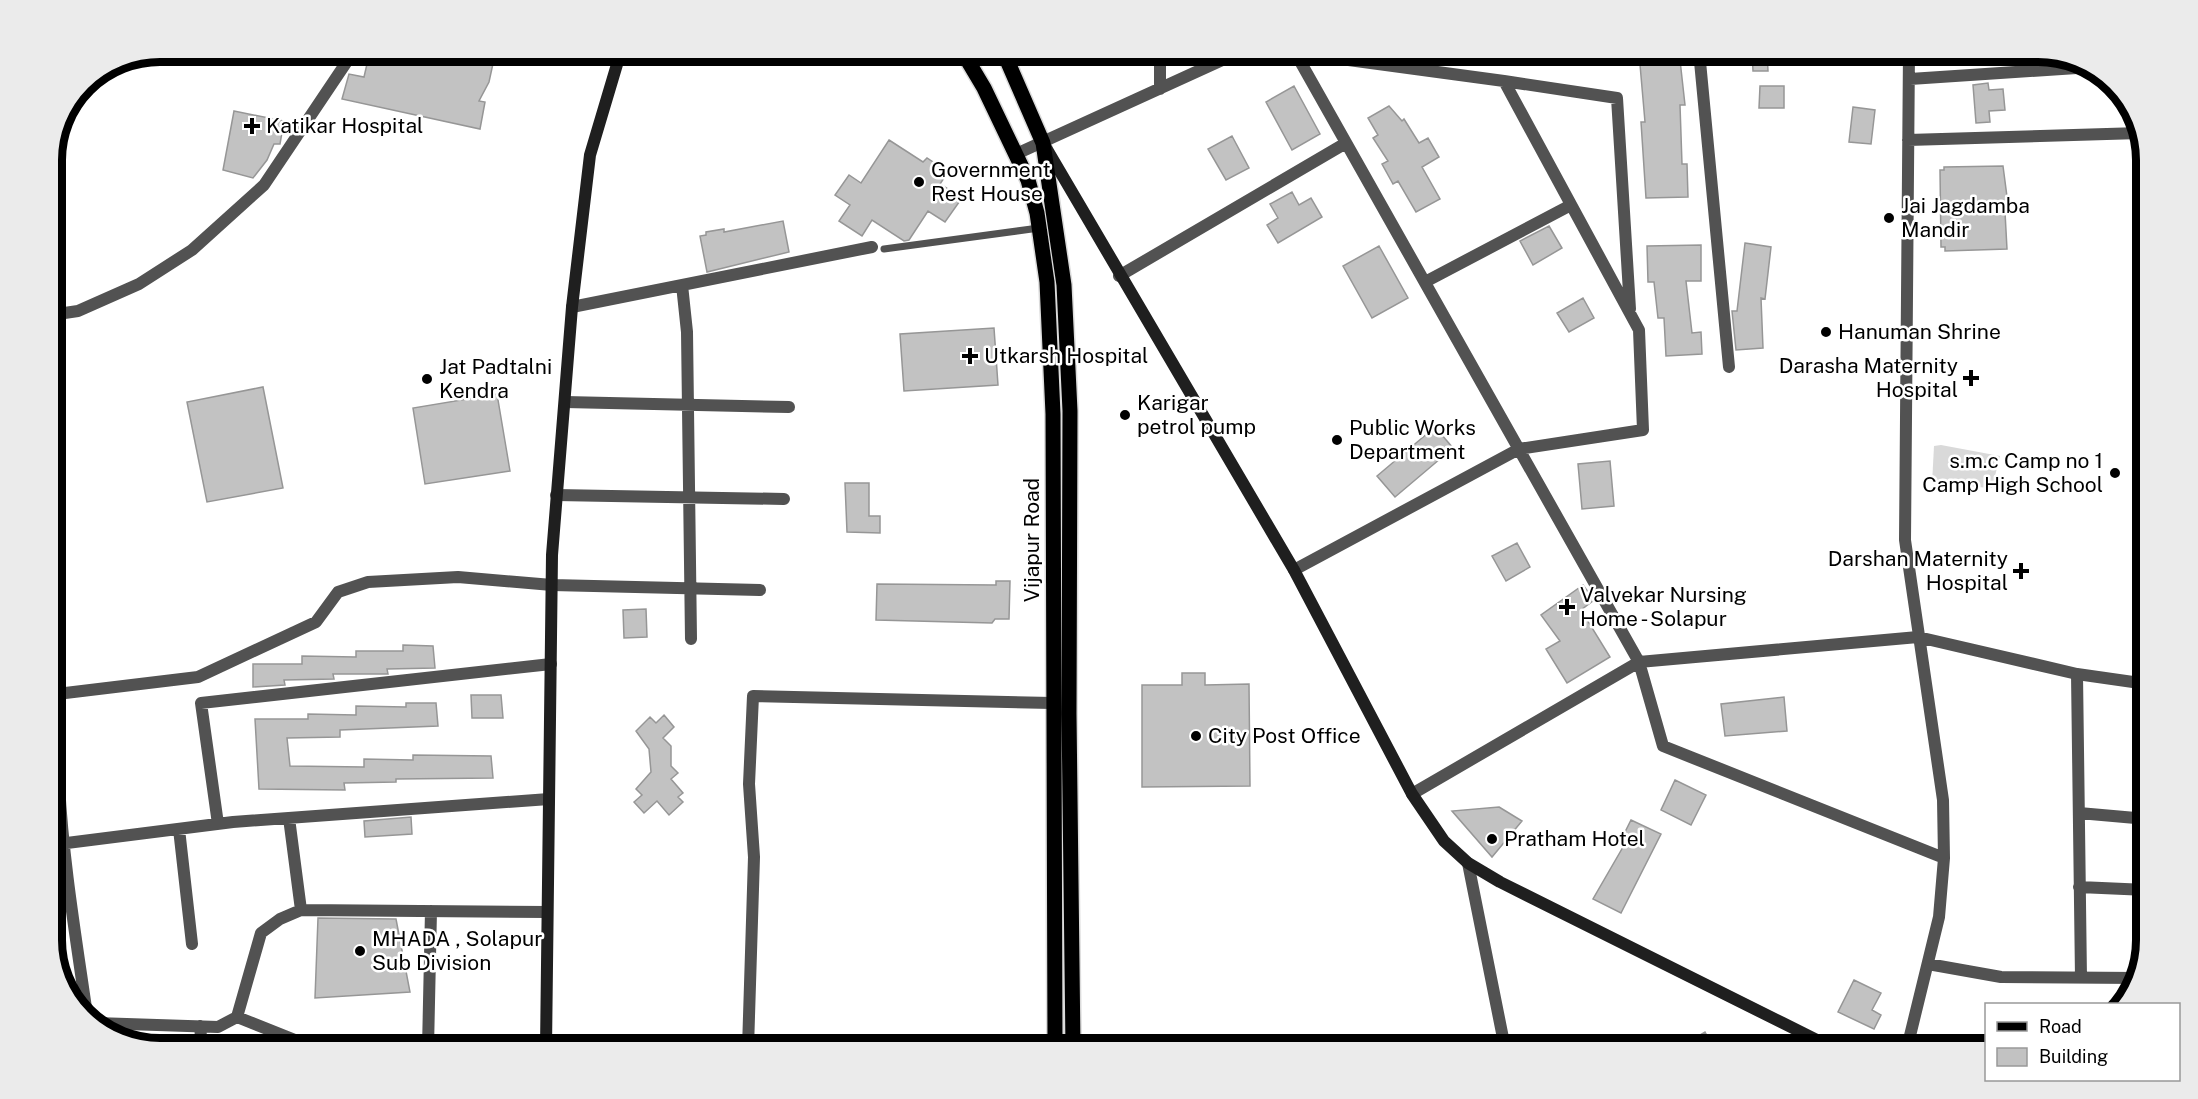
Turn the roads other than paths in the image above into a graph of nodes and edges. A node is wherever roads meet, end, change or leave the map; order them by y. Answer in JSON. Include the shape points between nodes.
{"nodes":[{"id":1,"x":347,"y":62,"type":"edge"},
{"id":2,"x":618,"y":62,"type":"edge"},
{"id":3,"x":969,"y":62,"type":"edge"},
{"id":4,"x":1008,"y":62,"type":"edge"},
{"id":5,"x":1160,"y":62,"type":"edge"},
{"id":6,"x":1218,"y":62,"type":"edge"},
{"id":7,"x":1300,"y":62,"type":"edge"},
{"id":8,"x":1358,"y":62,"type":"edge"},
{"id":9,"x":1700,"y":62,"type":"edge"},
{"id":10,"x":1909,"y":62,"type":"edge"},
{"id":11,"x":2073,"y":68,"type":"edge"},
{"id":12,"x":1910,"y":79,"type":"junction"},
{"id":13,"x":1504,"y":81,"type":"junction"},
{"id":14,"x":1160,"y":89,"type":"junction"},
{"id":15,"x":2133,"y":133,"type":"edge"},
{"id":16,"x":1908,"y":140,"type":"junction"},
{"id":17,"x":1043,"y":143,"type":"junction"},
{"id":18,"x":1346,"y":143,"type":"junction"},
{"id":19,"x":1016,"y":154,"type":"junction"},
{"id":20,"x":1571,"y":205,"type":"junction"},
{"id":21,"x":1039,"y":228,"type":"junction"},
{"id":22,"x":878,"y":248,"type":"joint"},
{"id":23,"x":1119,"y":276,"type":"junction"},
{"id":24,"x":1425,"y":282,"type":"junction"},
{"id":25,"x":682,"y":285,"type":"junction"},
{"id":26,"x":572,"y":307,"type":"junction"},
{"id":27,"x":62,"y":313,"type":"edge"},
{"id":28,"x":1631,"y":315,"type":"junction"},
{"id":29,"x":1729,"y":367,"type":"dead end"},
{"id":30,"x":565,"y":402,"type":"junction"},
{"id":31,"x":688,"y":406,"type":"junction"},
{"id":32,"x":789,"y":407,"type":"dead end"},
{"id":33,"x":1519,"y":449,"type":"junction"},
{"id":34,"x":556,"y":495,"type":"junction"},
{"id":35,"x":689,"y":499,"type":"junction"},
{"id":36,"x":784,"y":499,"type":"dead end"},
{"id":37,"x":1294,"y":570,"type":"junction"},
{"id":38,"x":552,"y":585,"type":"junction"},
{"id":39,"x":693,"y":588,"type":"junction"},
{"id":40,"x":760,"y":590,"type":"dead end"},
{"id":41,"x":1918,"y":637,"type":"junction"},
{"id":42,"x":691,"y":639,"type":"dead end"},
{"id":43,"x":1639,"y":662,"type":"junction"},
{"id":44,"x":550,"y":664,"type":"junction"},
{"id":45,"x":2077,"y":674,"type":"junction"},
{"id":46,"x":2136,"y":682,"type":"edge"},
{"id":47,"x":62,"y":693,"type":"edge"},
{"id":48,"x":1053,"y":703,"type":"junction"},
{"id":49,"x":1412,"y":794,"type":"junction"},
{"id":50,"x":549,"y":799,"type":"junction"},
{"id":51,"x":2079,"y":813,"type":"junction"},
{"id":52,"x":289,"y":818,"type":"junction"},
{"id":53,"x":2136,"y":818,"type":"edge"},
{"id":54,"x":218,"y":824,"type":"junction"},
{"id":55,"x":179,"y":829,"type":"junction"},
{"id":56,"x":62,"y":843,"type":"edge"},
{"id":57,"x":1944,"y":858,"type":"junction"},
{"id":58,"x":1468,"y":863,"type":"junction"},
{"id":59,"x":62,"y":872,"type":"edge"},
{"id":60,"x":2079,"y":887,"type":"junction"},
{"id":61,"x":2136,"y":890,"type":"edge"},
{"id":62,"x":301,"y":910,"type":"junction"},
{"id":63,"x":431,"y":911,"type":"junction"},
{"id":64,"x":548,"y":912,"type":"junction"},
{"id":65,"x":192,"y":944,"type":"dead end"},
{"id":66,"x":1928,"y":964,"type":"junction"},
{"id":67,"x":2081,"y":978,"type":"junction"},
{"id":68,"x":2128,"y":978,"type":"edge"},
{"id":69,"x":85,"y":1003,"type":"edge"},
{"id":70,"x":237,"y":1017,"type":"junction"},
{"id":71,"x":109,"y":1023,"type":"edge"},
{"id":72,"x":200,"y":1026,"type":"junction"},
{"id":73,"x":201,"y":1037,"type":"edge"},
{"id":74,"x":287,"y":1037,"type":"edge"},
{"id":75,"x":428,"y":1037,"type":"edge"},
{"id":76,"x":546,"y":1037,"type":"edge"},
{"id":77,"x":748,"y":1037,"type":"edge"},
{"id":78,"x":1055,"y":1037,"type":"edge"},
{"id":79,"x":1073,"y":1037,"type":"edge"},
{"id":80,"x":1503,"y":1037,"type":"edge"},
{"id":81,"x":1811,"y":1037,"type":"edge"},
{"id":82,"x":1910,"y":1037,"type":"edge"}],
"edges":[{"from":1,"to":27,"type":"street","via":[[264,185],[192,250],[139,284],[78,311]]},
{"from":2,"to":26,"type":"main road","via":[[590,155]]},
{"from":3,"to":19,"type":"main road","name":"Vijapur Road"},
{"from":4,"to":17,"type":"main road","name":"Vijapur Road"},
{"from":5,"to":14,"type":"street"},
{"from":6,"to":14,"type":"street"},
{"from":7,"to":18,"type":"street"},
{"from":8,"to":13,"type":"street"},
{"from":9,"to":29,"type":"street"},
{"from":10,"to":12,"type":"street"},
{"from":11,"to":12,"type":"street"},
{"from":12,"to":16,"type":"street"},
{"from":13,"to":20,"type":"street"},
{"from":13,"to":28,"type":"street","via":[[1617,98]]},
{"from":14,"to":17,"type":"street"},
{"from":15,"to":16,"type":"street"},
{"from":16,"to":41,"type":"street","via":[[1905,540]]},
{"from":17,"to":19,"type":"street"},
{"from":17,"to":23,"type":"main road"},
{"from":17,"to":79,"type":"main road","name":"Vijapur Road","via":[[1064,285],[1070,411]]},
{"from":18,"to":23,"type":"street"},
{"from":18,"to":24,"type":"street"},
{"from":19,"to":21,"type":"main road","name":"Vijapur Road","via":[[1028,180]]},
{"from":20,"to":24,"type":"street"},
{"from":20,"to":28,"type":"street"},
{"from":21,"to":22,"type":"lane"},
{"from":21,"to":48,"type":"main road","name":"Vijapur Road","via":[[1047,282],[1053,414]]},
{"from":22,"to":25,"type":"street"},
{"from":23,"to":37,"type":"main road"},
{"from":24,"to":33,"type":"street"},
{"from":25,"to":26,"type":"street"},
{"from":25,"to":31,"type":"street"},
{"from":26,"to":30,"type":"main road"},
{"from":28,"to":33,"type":"street","via":[[1639,330],[1643,430]]},
{"from":30,"to":31,"type":"street"},
{"from":30,"to":34,"type":"main road"},
{"from":31,"to":32,"type":"street"},
{"from":31,"to":35,"type":"street"},
{"from":33,"to":37,"type":"street"},
{"from":33,"to":43,"type":"street"},
{"from":34,"to":35,"type":"street"},
{"from":34,"to":38,"type":"main road"},
{"from":35,"to":36,"type":"street"},
{"from":35,"to":39,"type":"street"},
{"from":37,"to":49,"type":"main road"},
{"from":38,"to":39,"type":"street"},
{"from":38,"to":44,"type":"main road"},
{"from":38,"to":47,"type":"street","via":[[458,577],[368,582],[339,592],[316,622],[198,677]]},
{"from":39,"to":40,"type":"street"},
{"from":39,"to":42,"type":"street"},
{"from":41,"to":43,"type":"street"},
{"from":41,"to":45,"type":"street"},
{"from":41,"to":57,"type":"street","via":[[1943,800]]},
{"from":43,"to":49,"type":"street"},
{"from":43,"to":57,"type":"street","via":[[1663,746]]},
{"from":44,"to":50,"type":"main road"},
{"from":44,"to":54,"type":"street","via":[[201,703]]},
{"from":45,"to":46,"type":"street"},
{"from":45,"to":51,"type":"street"},
{"from":48,"to":77,"type":"street","via":[[753,696],[749,784],[754,857]]},
{"from":48,"to":78,"type":"main road","name":"Vijapur Road"},
{"from":49,"to":58,"type":"main road","via":[[1444,841]]},
{"from":50,"to":52,"type":"street"},
{"from":50,"to":64,"type":"main road"},
{"from":51,"to":53,"type":"street"},
{"from":51,"to":60,"type":"street"},
{"from":52,"to":54,"type":"street"},
{"from":52,"to":62,"type":"street"},
{"from":54,"to":55,"type":"street"},
{"from":55,"to":56,"type":"street"},
{"from":55,"to":65,"type":"street"},
{"from":57,"to":66,"type":"street","via":[[1939,917]]},
{"from":58,"to":80,"type":"street"},
{"from":58,"to":81,"type":"main road"},
{"from":59,"to":69,"type":"street"},
{"from":60,"to":61,"type":"street"},
{"from":60,"to":67,"type":"street"},
{"from":62,"to":63,"type":"street"},
{"from":62,"to":70,"type":"street","via":[[261,933]]},
{"from":63,"to":64,"type":"street"},
{"from":63,"to":75,"type":"street"},
{"from":64,"to":76,"type":"main road"},
{"from":66,"to":67,"type":"street","via":[[2001,977]]},
{"from":66,"to":82,"type":"street"},
{"from":67,"to":68,"type":"street"},
{"from":70,"to":72,"type":"street","via":[[218,1027]]},
{"from":70,"to":74,"type":"street"},
{"from":71,"to":72,"type":"street"},
{"from":72,"to":73,"type":"street"}]}
